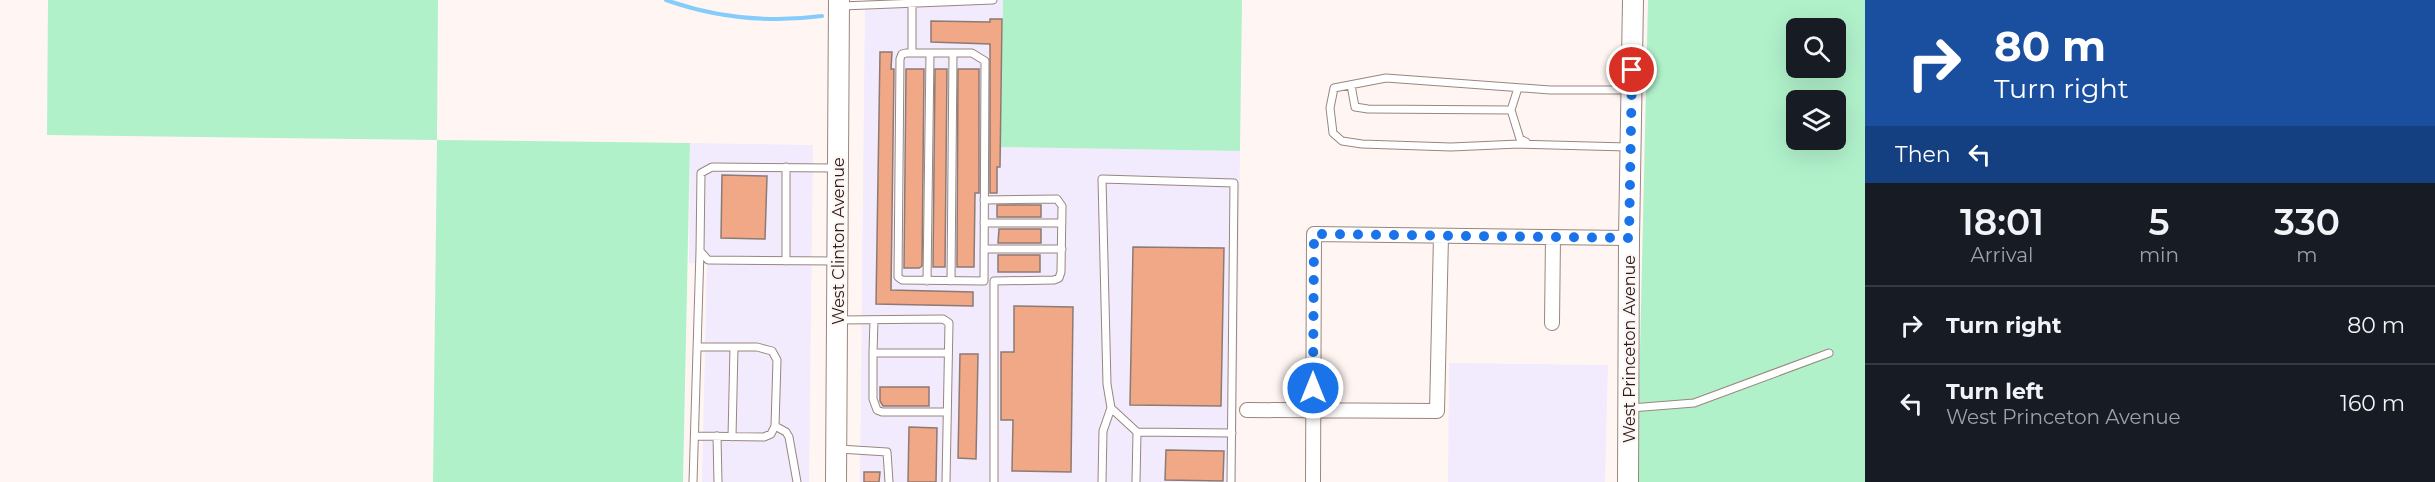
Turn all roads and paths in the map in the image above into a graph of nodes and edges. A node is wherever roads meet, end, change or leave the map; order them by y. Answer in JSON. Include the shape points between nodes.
{"nodes":[{"id":1,"x":993,"y":0,"type":"edge"},
{"id":2,"x":1633,"y":0,"type":"edge"},
{"id":3,"x":912,"y":2,"type":"junction"},
{"id":4,"x":839,"y":3,"type":"edge"},
{"id":5,"x":912,"y":53,"type":"junction"},
{"id":6,"x":930,"y":53,"type":"junction"},
{"id":7,"x":953,"y":53,"type":"junction"},
{"id":8,"x":1351,"y":85,"type":"junction"},
{"id":9,"x":1518,"y":88,"type":"junction"},
{"id":10,"x":1632,"y":90,"type":"junction"},
{"id":11,"x":1511,"y":110,"type":"junction"},
{"id":12,"x":1529,"y":144,"type":"junction"},
{"id":13,"x":1631,"y":147,"type":"junction"},
{"id":14,"x":786,"y":167,"type":"junction"},
{"id":15,"x":838,"y":168,"type":"junction"},
{"id":16,"x":984,"y":200,"type":"junction"},
{"id":17,"x":984,"y":223,"type":"junction"},
{"id":18,"x":1062,"y":223,"type":"junction"},
{"id":19,"x":1441,"y":236,"type":"junction"},
{"id":20,"x":1553,"y":237,"type":"junction"},
{"id":21,"x":1629,"y":238,"type":"junction"},
{"id":22,"x":984,"y":249,"type":"junction"},
{"id":23,"x":1062,"y":249,"type":"junction"},
{"id":24,"x":700,"y":251,"type":"junction"},
{"id":25,"x":786,"y":261,"type":"junction"},
{"id":26,"x":838,"y":261,"type":"junction"},
{"id":27,"x":927,"y":281,"type":"junction"},
{"id":28,"x":951,"y":281,"type":"junction"},
{"id":29,"x":984,"y":281,"type":"junction"},
{"id":30,"x":994,"y":281,"type":"junction"},
{"id":31,"x":838,"y":320,"type":"junction"},
{"id":32,"x":874,"y":320,"type":"junction"},
{"id":33,"x":1552,"y":323,"type":"dead end"},
{"id":34,"x":697,"y":347,"type":"junction"},
{"id":35,"x":734,"y":347,"type":"junction"},
{"id":36,"x":948,"y":353,"type":"junction"},
{"id":37,"x":1829,"y":353,"type":"dead end"},
{"id":38,"x":873,"y":354,"type":"junction"},
{"id":39,"x":1111,"y":408,"type":"junction"},
{"id":40,"x":1629,"y":408,"type":"junction"},
{"id":41,"x":1247,"y":410,"type":"dead end"},
{"id":42,"x":1313,"y":411,"type":"junction"},
{"id":43,"x":947,"y":412,"type":"junction"},
{"id":44,"x":776,"y":426,"type":"junction"},
{"id":45,"x":1137,"y":432,"type":"junction"},
{"id":46,"x":1232,"y":434,"type":"junction"},
{"id":47,"x":695,"y":436,"type":"junction"},
{"id":48,"x":717,"y":436,"type":"junction"},
{"id":49,"x":732,"y":436,"type":"junction"},
{"id":50,"x":837,"y":449,"type":"junction"},
{"id":51,"x":693,"y":482,"type":"edge"},
{"id":52,"x":718,"y":482,"type":"edge"},
{"id":53,"x":797,"y":482,"type":"edge"},
{"id":54,"x":836,"y":482,"type":"edge"},
{"id":55,"x":889,"y":482,"type":"edge"},
{"id":56,"x":946,"y":482,"type":"edge"},
{"id":57,"x":994,"y":482,"type":"edge"},
{"id":58,"x":1102,"y":482,"type":"edge"},
{"id":59,"x":1136,"y":482,"type":"edge"},
{"id":60,"x":1231,"y":482,"type":"edge"},
{"id":61,"x":1313,"y":482,"type":"edge"},
{"id":62,"x":1628,"y":482,"type":"edge"}],
"edges":[{"from":1,"to":3,"type":"lane"},
{"from":2,"to":10,"type":"street","name":"West Princeton Avenue"},
{"from":3,"to":4,"type":"lane"},
{"from":3,"to":5,"type":"lane"},
{"from":4,"to":15,"type":"street","name":"West Clinton Avenue"},
{"from":5,"to":6,"type":"lane"},
{"from":5,"to":27,"type":"lane","via":[[902,54],[900,59],[898,277]]},
{"from":6,"to":7,"type":"lane"},
{"from":6,"to":27,"type":"lane"},
{"from":7,"to":16,"type":"lane","via":[[972,53],[985,61]]},
{"from":7,"to":28,"type":"lane"},
{"from":8,"to":9,"type":"lane","via":[[1386,78]]},
{"from":8,"to":11,"type":"lane","via":[[1355,107]]},
{"from":8,"to":12,"type":"lane","via":[[1334,88],[1330,108],[1333,133],[1342,141],[1450,147]]},
{"from":9,"to":10,"type":"lane"},
{"from":9,"to":11,"type":"lane"},
{"from":10,"to":13,"type":"street","name":"West Princeton Avenue"},
{"from":11,"to":12,"type":"lane","via":[[1520,139]]},
{"from":12,"to":13,"type":"lane"},
{"from":13,"to":21,"type":"street","name":"West Princeton Avenue"},
{"from":14,"to":15,"type":"lane"},
{"from":14,"to":24,"type":"lane","via":[[712,167],[701,173]]},
{"from":14,"to":25,"type":"lane"},
{"from":15,"to":26,"type":"street","name":"West Clinton Avenue"},
{"from":16,"to":17,"type":"lane"},
{"from":16,"to":18,"type":"lane","via":[[1057,200],[1062,206]]},
{"from":17,"to":18,"type":"lane"},
{"from":17,"to":22,"type":"lane"},
{"from":18,"to":23,"type":"lane"},
{"from":19,"to":20,"type":"street"},
{"from":19,"to":42,"type":"street","via":[[1437,411]]},
{"from":19,"to":42,"type":"street","via":[[1314,234]]},
{"from":20,"to":21,"type":"street"},
{"from":20,"to":33,"type":"street"},
{"from":21,"to":40,"type":"street","name":"West Princeton Avenue"},
{"from":22,"to":23,"type":"lane"},
{"from":22,"to":29,"type":"lane"},
{"from":23,"to":30,"type":"lane","via":[[1059,278]]},
{"from":24,"to":25,"type":"lane","via":[[708,260]]},
{"from":24,"to":34,"type":"lane"},
{"from":25,"to":26,"type":"lane"},
{"from":26,"to":31,"type":"street","name":"West Clinton Avenue"},
{"from":27,"to":28,"type":"lane"},
{"from":28,"to":29,"type":"lane"},
{"from":29,"to":30,"type":"lane"},
{"from":30,"to":57,"type":"lane"},
{"from":31,"to":32,"type":"lane"},
{"from":31,"to":50,"type":"street","name":"West Clinton Avenue"},
{"from":32,"to":36,"type":"lane","via":[[943,319],[949,322]]},
{"from":32,"to":38,"type":"lane"},
{"from":34,"to":35,"type":"lane"},
{"from":34,"to":47,"type":"lane"},
{"from":35,"to":44,"type":"lane","via":[[772,351],[777,360]]},
{"from":35,"to":49,"type":"lane"},
{"from":36,"to":38,"type":"lane"},
{"from":36,"to":43,"type":"lane"},
{"from":37,"to":40,"type":"lane","via":[[1694,403]]},
{"from":38,"to":43,"type":"lane","via":[[873,399],[877,410]]},
{"from":39,"to":45,"type":"lane"},
{"from":39,"to":46,"type":"lane","via":[[1107,384],[1102,179],[1234,183]]},
{"from":39,"to":58,"type":"lane","via":[[1103,431]]},
{"from":40,"to":62,"type":"street","name":"West Princeton Avenue"},
{"from":41,"to":42,"type":"street"},
{"from":42,"to":61,"type":"street"},
{"from":43,"to":56,"type":"lane"},
{"from":44,"to":49,"type":"lane","via":[[764,437]]},
{"from":44,"to":53,"type":"lane","via":[[789,437]]},
{"from":45,"to":46,"type":"lane"},
{"from":45,"to":59,"type":"lane"},
{"from":46,"to":60,"type":"lane"},
{"from":47,"to":48,"type":"lane"},
{"from":47,"to":51,"type":"lane"},
{"from":48,"to":49,"type":"lane"},
{"from":48,"to":52,"type":"lane"},
{"from":50,"to":54,"type":"street","name":"West Clinton Avenue"},
{"from":50,"to":55,"type":"lane","via":[[887,452]]}]}
